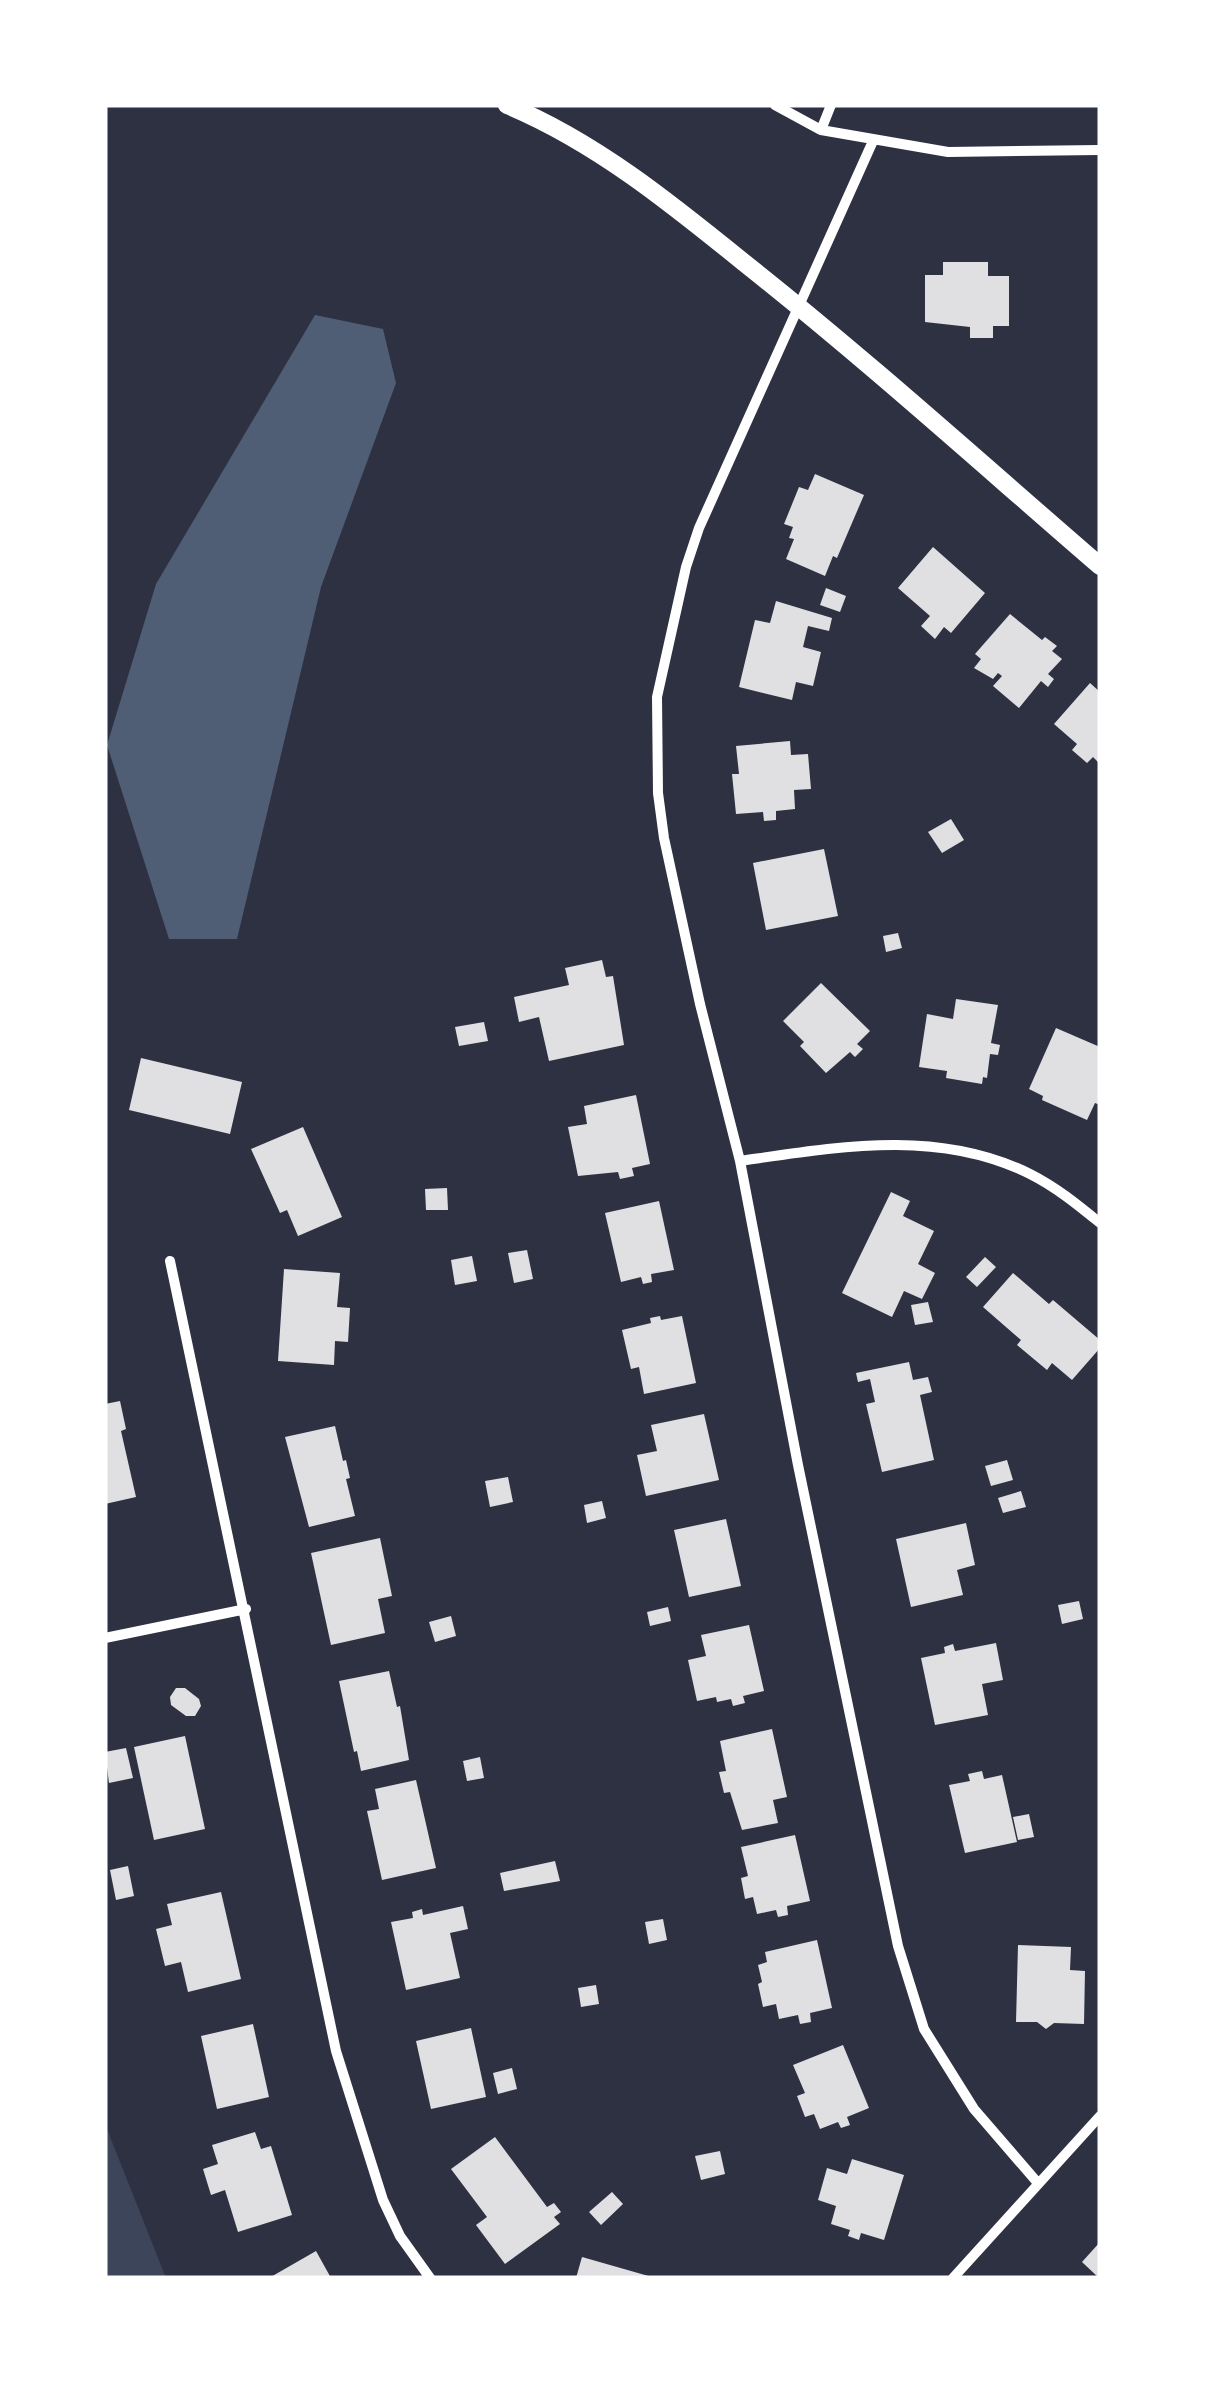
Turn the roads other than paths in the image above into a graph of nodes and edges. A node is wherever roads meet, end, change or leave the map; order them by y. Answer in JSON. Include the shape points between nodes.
{"nodes":[{"id":1,"x":507,"y":105,"type":"edge"},
{"id":2,"x":775,"y":105,"type":"edge"},
{"id":3,"x":832,"y":105,"type":"edge"},
{"id":4,"x":821,"y":130,"type":"junction"},
{"id":5,"x":873,"y":141,"type":"junction"},
{"id":6,"x":1100,"y":150,"type":"edge"},
{"id":7,"x":798,"y":306,"type":"junction"},
{"id":8,"x":1100,"y":566,"type":"edge"},
{"id":9,"x":740,"y":1161,"type":"junction"},
{"id":10,"x":1100,"y":1224,"type":"edge"},
{"id":11,"x":170,"y":1260,"type":"dead end"},
{"id":12,"x":246,"y":1609,"type":"junction"},
{"id":13,"x":105,"y":1638,"type":"edge"},
{"id":14,"x":1100,"y":2116,"type":"edge"},
{"id":15,"x":1038,"y":2182,"type":"junction"},
{"id":16,"x":430,"y":2278,"type":"edge"},
{"id":17,"x":954,"y":2278,"type":"edge"}],
"edges":[{"from":1,"to":7,"type":"street","via":[[658,193]]},
{"from":2,"to":4,"type":"street"},
{"from":3,"to":4,"type":"street"},
{"from":4,"to":5,"type":"street"},
{"from":5,"to":6,"type":"street","via":[[948,152]]},
{"from":5,"to":7,"type":"street"},
{"from":7,"to":8,"type":"street"},
{"from":7,"to":9,"type":"street","via":[[699,528],[657,697],[664,838]]},
{"from":9,"to":10,"type":"street","via":[[853,1144],[955,1150],[1030,1174]]},
{"from":9,"to":15,"type":"street","via":[[898,1946],[924,2029],[974,2109]]},
{"from":11,"to":12,"type":"street"},
{"from":12,"to":13,"type":"street"},
{"from":12,"to":16,"type":"street","via":[[336,2051],[384,2200]]},
{"from":14,"to":15,"type":"street"},
{"from":15,"to":17,"type":"street"}]}
